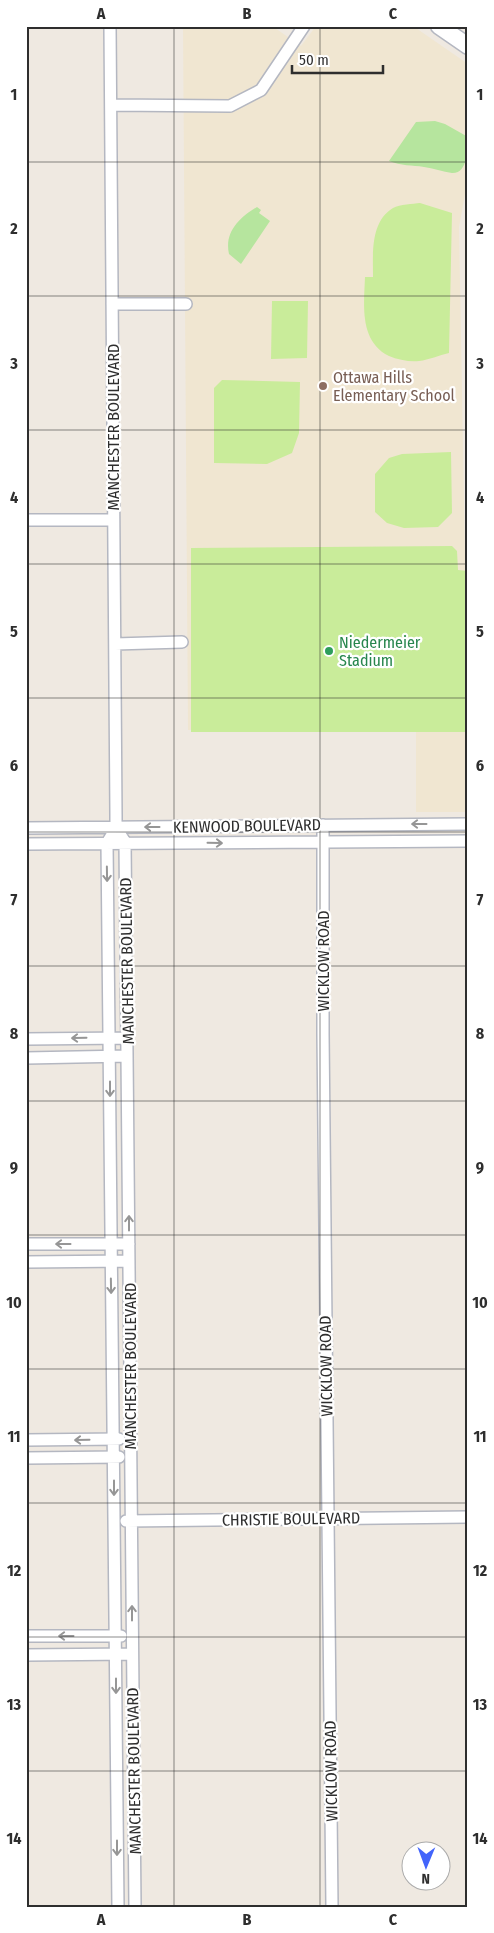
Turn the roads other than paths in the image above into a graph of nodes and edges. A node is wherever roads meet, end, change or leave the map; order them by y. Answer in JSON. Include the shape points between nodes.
{"nodes":[{"id":1,"x":110,"y":26,"type":"edge"},
{"id":2,"x":304,"y":26,"type":"edge"},
{"id":3,"x":439,"y":26,"type":"edge"},
{"id":4,"x":468,"y":46,"type":"edge"},
{"id":5,"x":111,"y":106,"type":"junction"},
{"id":6,"x":112,"y":304,"type":"junction"},
{"id":7,"x":186,"y":304,"type":"dead end"},
{"id":8,"x":26,"y":520,"type":"edge"},
{"id":9,"x":113,"y":520,"type":"junction"},
{"id":10,"x":182,"y":642,"type":"dead end"},
{"id":11,"x":115,"y":644,"type":"junction"},
{"id":12,"x":468,"y":824,"type":"edge"},
{"id":13,"x":323,"y":825,"type":"junction"},
{"id":14,"x":26,"y":828,"type":"edge"},
{"id":15,"x":116,"y":828,"type":"junction"},
{"id":16,"x":468,"y":841,"type":"edge"},
{"id":17,"x":125,"y":842,"type":"junction"},
{"id":18,"x":323,"y":842,"type":"junction"},
{"id":19,"x":107,"y":843,"type":"junction"},
{"id":20,"x":26,"y":844,"type":"edge"},
{"id":21,"x":110,"y":1038,"type":"junction"},
{"id":22,"x":128,"y":1038,"type":"junction"},
{"id":23,"x":26,"y":1039,"type":"edge"},
{"id":24,"x":110,"y":1056,"type":"junction"},
{"id":25,"x":128,"y":1056,"type":"junction"},
{"id":26,"x":26,"y":1058,"type":"edge"},
{"id":27,"x":26,"y":1244,"type":"edge"},
{"id":28,"x":111,"y":1244,"type":"junction"},
{"id":29,"x":129,"y":1244,"type":"junction"},
{"id":30,"x":111,"y":1261,"type":"junction"},
{"id":31,"x":129,"y":1261,"type":"junction"},
{"id":32,"x":26,"y":1262,"type":"edge"},
{"id":33,"x":131,"y":1439,"type":"junction"},
{"id":34,"x":26,"y":1440,"type":"edge"},
{"id":35,"x":113,"y":1440,"type":"junction"},
{"id":36,"x":114,"y":1457,"type":"junction"},
{"id":37,"x":131,"y":1457,"type":"junction"},
{"id":38,"x":26,"y":1458,"type":"edge"},
{"id":39,"x":468,"y":1517,"type":"edge"},
{"id":40,"x":328,"y":1519,"type":"junction"},
{"id":41,"x":132,"y":1521,"type":"junction"},
{"id":42,"x":114,"y":1522,"type":"junction"},
{"id":43,"x":26,"y":1636,"type":"edge"},
{"id":44,"x":115,"y":1636,"type":"junction"},
{"id":45,"x":132,"y":1636,"type":"junction"},
{"id":46,"x":116,"y":1654,"type":"junction"},
{"id":47,"x":132,"y":1654,"type":"junction"},
{"id":48,"x":26,"y":1655,"type":"edge"},
{"id":49,"x":118,"y":1907,"type":"edge"},
{"id":50,"x":135,"y":1907,"type":"edge"},
{"id":51,"x":332,"y":1907,"type":"edge"}],
"edges":[{"from":1,"to":5,"type":"street","name":"MANCHESTER BOULEVARD"},
{"from":2,"to":5,"type":"street","via":[[261,90],[230,106]]},
{"from":3,"to":4,"type":"street"},
{"from":5,"to":6,"type":"street","name":"MANCHESTER BOULEVARD"},
{"from":6,"to":7,"type":"street"},
{"from":6,"to":9,"type":"street","name":"MANCHESTER BOULEVARD"},
{"from":8,"to":9,"type":"street"},
{"from":9,"to":11,"type":"street","name":"MANCHESTER BOULEVARD"},
{"from":10,"to":11,"type":"street"},
{"from":11,"to":15,"type":"street","name":"MANCHESTER BOULEVARD"},
{"from":12,"to":13,"type":"street","name":"KENWOOD BOULEVARD","one_way":true},
{"from":13,"to":15,"type":"street","name":"KENWOOD BOULEVARD","one_way":true},
{"from":13,"to":18,"type":"street","name":"WICKLOW ROAD"},
{"from":14,"to":15,"type":"street","name":"KENWOOD BOULEVARD"},
{"from":15,"to":17,"type":"street"},
{"from":15,"to":19,"type":"street"},
{"from":16,"to":18,"type":"street","name":"KENWOOD BOULEVARD"},
{"from":17,"to":18,"type":"street","name":"KENWOOD BOULEVARD","one_way":true},
{"from":17,"to":19,"type":"street","name":"KENWOOD BOULEVARD"},
{"from":17,"to":22,"type":"street","name":"MANCHESTER BOULEVARD"},
{"from":18,"to":40,"type":"street","name":"WICKLOW ROAD"},
{"from":19,"to":20,"type":"street","name":"KENWOOD BOULEVARD"},
{"from":19,"to":21,"type":"street","name":"MANCHESTER BOULEVARD","one_way":true},
{"from":21,"to":22,"type":"street"},
{"from":21,"to":23,"type":"street","one_way":true},
{"from":21,"to":24,"type":"street","name":"MANCHESTER BOULEVARD"},
{"from":22,"to":25,"type":"street","name":"MANCHESTER BOULEVARD"},
{"from":24,"to":25,"type":"street"},
{"from":24,"to":26,"type":"street"},
{"from":24,"to":28,"type":"street","name":"MANCHESTER BOULEVARD","one_way":true},
{"from":29,"to":25,"type":"street","name":"MANCHESTER BOULEVARD","one_way":true},
{"from":28,"to":27,"type":"street","one_way":true},
{"from":28,"to":29,"type":"street"},
{"from":28,"to":30,"type":"street","name":"MANCHESTER BOULEVARD"},
{"from":29,"to":31,"type":"street","name":"MANCHESTER BOULEVARD"},
{"from":30,"to":31,"type":"street"},
{"from":30,"to":32,"type":"street"},
{"from":30,"to":35,"type":"street","name":"MANCHESTER BOULEVARD","one_way":true},
{"from":31,"to":33,"type":"street","name":"MANCHESTER BOULEVARD"},
{"from":33,"to":35,"type":"street"},
{"from":33,"to":37,"type":"street","name":"MANCHESTER BOULEVARD"},
{"from":35,"to":34,"type":"street","one_way":true},
{"from":35,"to":36,"type":"street","name":"MANCHESTER BOULEVARD"},
{"from":36,"to":37,"type":"street"},
{"from":36,"to":38,"type":"street"},
{"from":36,"to":42,"type":"street","name":"MANCHESTER BOULEVARD","one_way":true},
{"from":37,"to":41,"type":"street","name":"MANCHESTER BOULEVARD"},
{"from":39,"to":40,"type":"street","name":"CHRISTIE BOULEVARD"},
{"from":40,"to":41,"type":"street","name":"CHRISTIE BOULEVARD"},
{"from":40,"to":51,"type":"street","name":"WICKLOW ROAD"},
{"from":41,"to":42,"type":"street","name":"CHRISTIE BOULEVARD"},
{"from":45,"to":41,"type":"street","name":"MANCHESTER BOULEVARD","one_way":true},
{"from":42,"to":44,"type":"street","name":"MANCHESTER BOULEVARD"},
{"from":44,"to":43,"type":"street","one_way":true},
{"from":44,"to":45,"type":"street"},
{"from":44,"to":46,"type":"street","name":"MANCHESTER BOULEVARD"},
{"from":45,"to":47,"type":"street","name":"MANCHESTER BOULEVARD"},
{"from":46,"to":47,"type":"street"},
{"from":46,"to":48,"type":"street"},
{"from":46,"to":49,"type":"street","name":"MANCHESTER BOULEVARD","one_way":true},
{"from":47,"to":50,"type":"street","name":"MANCHESTER BOULEVARD"}]}
